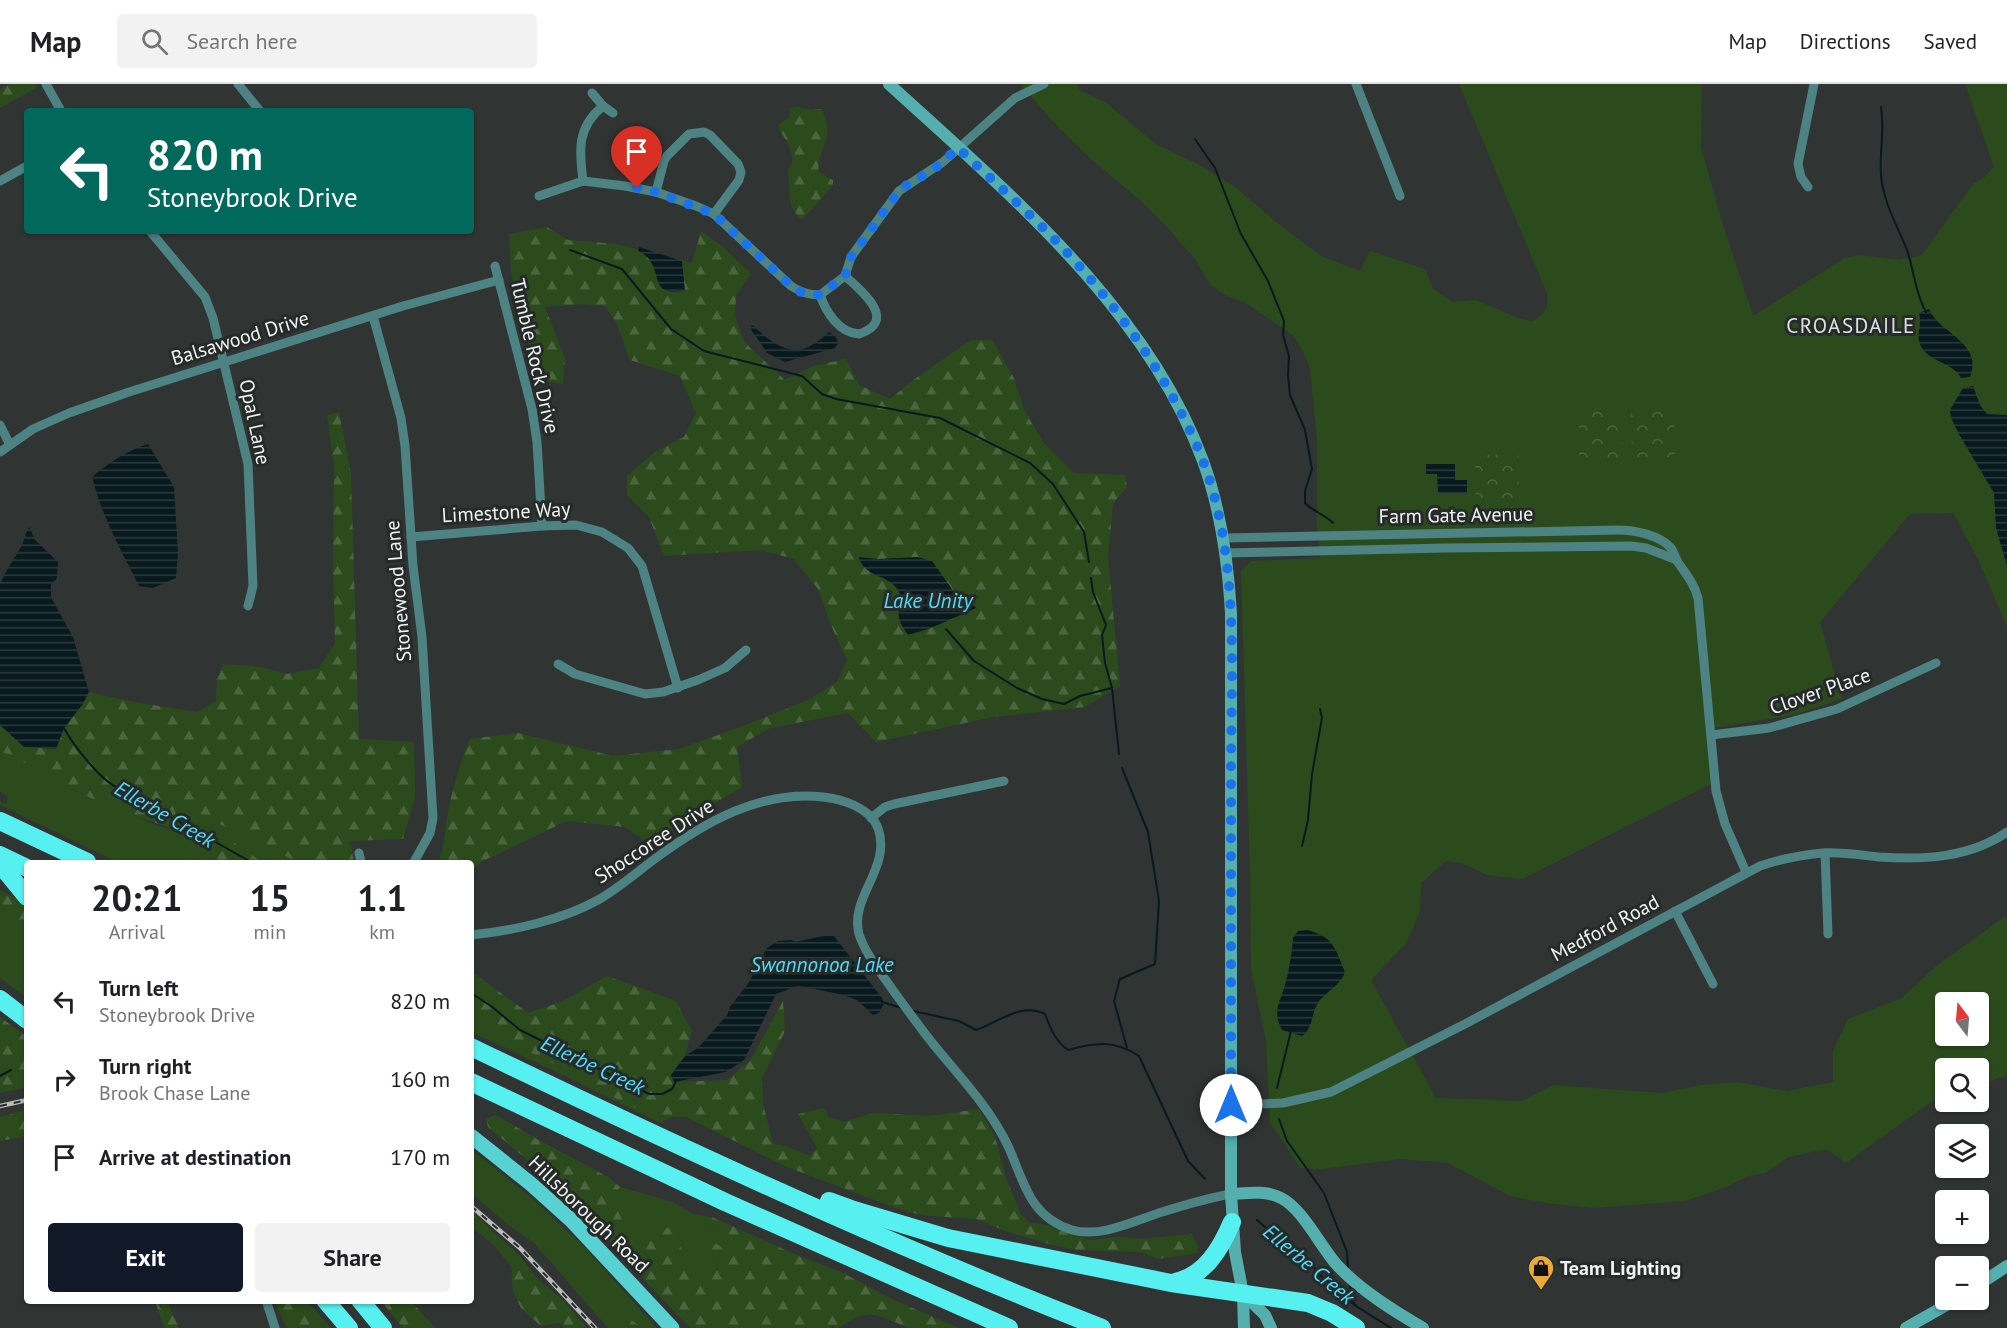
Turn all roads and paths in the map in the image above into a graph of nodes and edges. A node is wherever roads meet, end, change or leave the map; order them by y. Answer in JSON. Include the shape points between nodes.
{"nodes":[{"id":1,"x":45,"y":84,"type":"edge"},
{"id":2,"x":238,"y":84,"type":"edge"},
{"id":3,"x":889,"y":84,"type":"edge"},
{"id":4,"x":1044,"y":84,"type":"edge"},
{"id":5,"x":1356,"y":84,"type":"edge"},
{"id":6,"x":1814,"y":84,"type":"edge"},
{"id":7,"x":592,"y":93,"type":"dead end"},
{"id":8,"x":603,"y":106,"type":"junction"},
{"id":9,"x":59,"y":108,"type":"edge"},
{"id":10,"x":258,"y":108,"type":"edge"},
{"id":11,"x":613,"y":113,"type":"dead end"},
{"id":12,"x":958,"y":148,"type":"junction"},
{"id":13,"x":24,"y":168,"type":"edge"},
{"id":14,"x":0,"y":181,"type":"edge"},
{"id":15,"x":583,"y":181,"type":"junction"},
{"id":16,"x":1808,"y":187,"type":"dead end"},
{"id":17,"x":656,"y":192,"type":"junction"},
{"id":18,"x":539,"y":196,"type":"dead end"},
{"id":19,"x":1400,"y":196,"type":"dead end"},
{"id":20,"x":714,"y":214,"type":"junction"},
{"id":21,"x":152,"y":234,"type":"edge"},
{"id":22,"x":495,"y":266,"type":"dead end"},
{"id":23,"x":845,"y":276,"type":"junction"},
{"id":24,"x":499,"y":280,"type":"junction"},
{"id":25,"x":820,"y":295,"type":"junction"},
{"id":26,"x":373,"y":316,"type":"junction"},
{"id":27,"x":224,"y":362,"type":"junction"},
{"id":28,"x":0,"y":425,"type":"edge"},
{"id":29,"x":10,"y":445,"type":"junction"},
{"id":30,"x":0,"y":452,"type":"edge"},
{"id":31,"x":542,"y":526,"type":"junction"},
{"id":32,"x":411,"y":537,"type":"junction"},
{"id":33,"x":1224,"y":538,"type":"junction"},
{"id":34,"x":1226,"y":554,"type":"junction"},
{"id":35,"x":1677,"y":560,"type":"junction"},
{"id":36,"x":248,"y":606,"type":"dead end"},
{"id":37,"x":746,"y":650,"type":"dead end"},
{"id":38,"x":1936,"y":663,"type":"dead end"},
{"id":39,"x":558,"y":664,"type":"dead end"},
{"id":40,"x":678,"y":688,"type":"junction"},
{"id":41,"x":1711,"y":735,"type":"junction"},
{"id":42,"x":1004,"y":781,"type":"dead end"},
{"id":43,"x":872,"y":818,"type":"junction"},
{"id":44,"x":0,"y":820,"type":"edge"},
{"id":45,"x":2007,"y":832,"type":"edge"},
{"id":46,"x":1825,"y":853,"type":"junction"},
{"id":47,"x":0,"y":855,"type":"edge"},
{"id":48,"x":83,"y":860,"type":"edge"},
{"id":49,"x":415,"y":860,"type":"edge"},
{"id":50,"x":0,"y":864,"type":"edge"},
{"id":51,"x":24,"y":867,"type":"edge"},
{"id":52,"x":1746,"y":872,"type":"junction"},
{"id":53,"x":0,"y":881,"type":"edge"},
{"id":54,"x":24,"y":892,"type":"edge"},
{"id":55,"x":24,"y":894,"type":"edge"},
{"id":56,"x":1675,"y":911,"type":"junction"},
{"id":57,"x":474,"y":934,"type":"edge"},
{"id":58,"x":1828,"y":934,"type":"dead end"},
{"id":59,"x":1713,"y":984,"type":"dead end"},
{"id":60,"x":0,"y":999,"type":"edge"},
{"id":61,"x":24,"y":1018,"type":"edge"},
{"id":62,"x":474,"y":1048,"type":"edge"},
{"id":63,"x":474,"y":1083,"type":"edge"},
{"id":64,"x":1231,"y":1105,"type":"junction"},
{"id":65,"x":474,"y":1138,"type":"edge"},
{"id":66,"x":759,"y":1182,"type":"junction"},
{"id":67,"x":1231,"y":1194,"type":"junction"},
{"id":68,"x":1232,"y":1222,"type":"junction"},
{"id":69,"x":2007,"y":1266,"type":"edge"},
{"id":70,"x":1989,"y":1278,"type":"edge"},
{"id":71,"x":1171,"y":1283,"type":"junction"},
{"id":72,"x":1243,"y":1293,"type":"junction"},
{"id":73,"x":952,"y":1303,"type":"junction"},
{"id":74,"x":267,"y":1304,"type":"edge"},
{"id":75,"x":328,"y":1304,"type":"edge"},
{"id":76,"x":363,"y":1304,"type":"edge"},
{"id":77,"x":1938,"y":1310,"type":"edge"},
{"id":78,"x":275,"y":1328,"type":"edge"},
{"id":79,"x":349,"y":1328,"type":"edge"},
{"id":80,"x":383,"y":1328,"type":"edge"},
{"id":81,"x":672,"y":1328,"type":"edge"},
{"id":82,"x":990,"y":1328,"type":"edge"},
{"id":83,"x":1009,"y":1328,"type":"edge"},
{"id":84,"x":1102,"y":1328,"type":"edge"},
{"id":85,"x":1244,"y":1328,"type":"edge"},
{"id":86,"x":1271,"y":1328,"type":"edge"},
{"id":87,"x":1356,"y":1328,"type":"edge"},
{"id":88,"x":1423,"y":1328,"type":"edge"},
{"id":89,"x":1906,"y":1328,"type":"edge"}],
"edges":[{"from":1,"to":9,"type":"street"},
{"from":2,"to":10,"type":"street"},
{"from":3,"to":12,"type":"street"},
{"from":4,"to":12,"type":"street","via":[[1015,98]]},
{"from":5,"to":19,"type":"street"},
{"from":6,"to":16,"type":"street","via":[[1798,164]]},
{"from":7,"to":8,"type":"street"},
{"from":8,"to":11,"type":"street"},
{"from":8,"to":15,"type":"street","via":[[585,124],[581,136]]},
{"from":12,"to":23,"type":"street","via":[[933,170],[899,191],[851,257]]},
{"from":12,"to":33,"type":"street","via":[[1077,263],[1137,341],[1179,408],[1197,446]]},
{"from":13,"to":14,"type":"street"},
{"from":15,"to":17,"type":"street"},
{"from":15,"to":18,"type":"street"},
{"from":17,"to":20,"type":"street"},
{"from":17,"to":20,"type":"street","via":[[667,156],[689,134],[704,132],[740,168],[739,180]]},
{"from":20,"to":25,"type":"street","via":[[791,286]]},
{"from":21,"to":27,"type":"street","name":"Opal Lane","via":[[205,297]]},
{"from":22,"to":24,"type":"street","name":"Tumble Rock Drive"},
{"from":23,"to":25,"type":"street"},
{"from":23,"to":25,"type":"street","via":[[874,304],[877,319],[872,328],[860,334],[845,330],[826,311]]},
{"from":24,"to":26,"type":"street","name":"Balsawood Drive"},
{"from":24,"to":31,"type":"street","name":"Tumble Rock Drive","via":[[532,409]]},
{"from":26,"to":27,"type":"street","name":"Balsawood Drive"},
{"from":26,"to":32,"type":"street","name":"Stonewood Lane","via":[[401,418]]},
{"from":27,"to":29,"type":"street","name":"Balsawood Drive","via":[[69,413],[33,429]]},
{"from":27,"to":36,"type":"street","name":"Opal Lane","via":[[249,464],[254,586]]},
{"from":28,"to":29,"type":"street"},
{"from":29,"to":30,"type":"street","name":"Balsawood Drive"},
{"from":31,"to":32,"type":"street","name":"Limestone Way"},
{"from":31,"to":40,"type":"street","name":"Limestone Way","via":[[585,527],[628,548],[642,566]]},
{"from":32,"to":49,"type":"street","name":"Stonewood Lane","via":[[422,637],[433,818],[430,833]]},
{"from":33,"to":34,"type":"street"},
{"from":33,"to":35,"type":"street","name":"Farm Gate Avenue","via":[[1626,530],[1664,543]]},
{"from":34,"to":35,"type":"street","name":"Farm Gate Avenue","via":[[1631,546]]},
{"from":34,"to":64,"type":"street","via":[[1231,672]]},
{"from":35,"to":41,"type":"street","name":"Farm Gate Avenue","via":[[1692,581],[1700,604]]},
{"from":37,"to":40,"type":"street","via":[[724,668]]},
{"from":38,"to":41,"type":"street","name":"Clover Place","via":[[1837,709],[1769,728]]},
{"from":39,"to":40,"type":"street","via":[[574,674],[645,694]]},
{"from":41,"to":52,"type":"street","name":"Farm Gate Avenue","via":[[1719,806]]},
{"from":42,"to":43,"type":"street","via":[[894,804]]},
{"from":43,"to":57,"type":"street","name":"Shoccoree Drive","via":[[853,805],[822,797],[783,797],[753,803],[697,830],[588,905],[547,920]]},
{"from":43,"to":67,"type":"street","via":[[879,835],[879,858],[860,906],[858,927],[863,944],[899,999],[994,1121],[1034,1204],[1044,1216],[1080,1232],[1096,1232]]},
{"from":44,"to":48,"type":"highway"},
{"from":45,"to":46,"type":"street","name":"Medford Road","via":[[1947,856]]},
{"from":46,"to":52,"type":"street","name":"Medford Road","via":[[1779,860]]},
{"from":46,"to":58,"type":"street"},
{"from":47,"to":51,"type":"highway"},
{"from":50,"to":54,"type":"highway","bridge":true},
{"from":52,"to":56,"type":"street","name":"Medford Road"},
{"from":53,"to":55,"type":"main road"},
{"from":56,"to":59,"type":"street"},
{"from":56,"to":64,"type":"street","name":"Medford Road","via":[[1331,1092],[1286,1102]]},
{"from":60,"to":61,"type":"highway"},
{"from":62,"to":66,"type":"highway"},
{"from":63,"to":73,"type":"highway"},
{"from":64,"to":67,"type":"street"},
{"from":65,"to":81,"type":"main road","name":"Hillsborough Road","via":[[571,1220]]},
{"from":66,"to":71,"type":"highway","via":[[786,1184],[851,1209],[948,1238]]},
{"from":66,"to":84,"type":"highway","via":[[991,1285]]},
{"from":67,"to":68,"type":"street"},
{"from":67,"to":88,"type":"street","via":[[1262,1192],[1288,1202],[1343,1270]]},
{"from":68,"to":71,"type":"highway","via":[[1203,1269]]},
{"from":68,"to":72,"type":"street"},
{"from":69,"to":70,"type":"street"},
{"from":71,"to":72,"type":"highway"},
{"from":72,"to":85,"type":"street"},
{"from":72,"to":86,"type":"street","via":[[1265,1315]]},
{"from":72,"to":87,"type":"highway","via":[[1308,1303]]},
{"from":73,"to":82,"type":"highway"},
{"from":73,"to":83,"type":"highway"},
{"from":74,"to":78,"type":"street"},
{"from":75,"to":79,"type":"highway"},
{"from":76,"to":80,"type":"highway"},
{"from":77,"to":89,"type":"street"}]}
